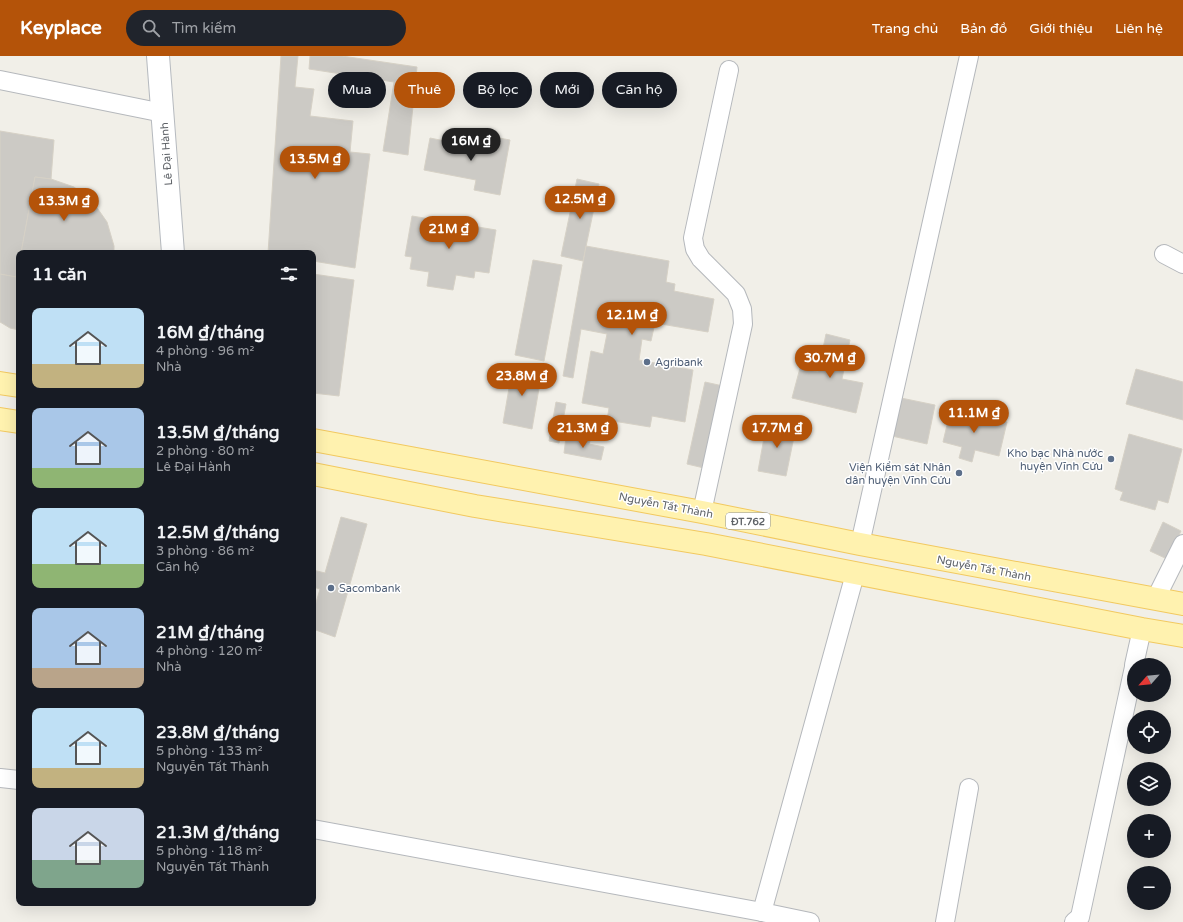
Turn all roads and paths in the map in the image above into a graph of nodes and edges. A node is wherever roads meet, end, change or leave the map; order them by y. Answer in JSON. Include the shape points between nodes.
{"nodes":[{"id":1,"x":158,"y":56,"type":"edge"},
{"id":2,"x":970,"y":56,"type":"edge"},
{"id":3,"x":729,"y":70,"type":"dead end"},
{"id":4,"x":0,"y":80,"type":"edge"},
{"id":5,"x":163,"y":113,"type":"junction"},
{"id":6,"x":173,"y":250,"type":"edge"},
{"id":7,"x":1164,"y":254,"type":"dead end"},
{"id":8,"x":1183,"y":264,"type":"edge"},
{"id":9,"x":0,"y":383,"type":"edge"},
{"id":10,"x":16,"y":386,"type":"edge"},
{"id":11,"x":0,"y":419,"type":"edge"},
{"id":12,"x":16,"y":422,"type":"edge"},
{"id":13,"x":316,"y":441,"type":"edge"},
{"id":14,"x":481,"y":472,"type":"junction"},
{"id":15,"x":316,"y":475,"type":"edge"},
{"id":16,"x":475,"y":506,"type":"junction"},
{"id":17,"x":702,"y":512,"type":"junction"},
{"id":18,"x":860,"y":544,"type":"junction"},
{"id":19,"x":1183,"y":544,"type":"edge"},
{"id":20,"x":855,"y":574,"type":"junction"},
{"id":21,"x":1155,"y":600,"type":"junction"},
{"id":22,"x":1183,"y":604,"type":"edge"},
{"id":23,"x":1142,"y":629,"type":"junction"},
{"id":24,"x":1183,"y":636,"type":"edge"},
{"id":25,"x":1136,"y":658,"type":"edge"},
{"id":26,"x":1127,"y":698,"type":"edge"},
{"id":27,"x":0,"y":778,"type":"edge"},
{"id":28,"x":16,"y":780,"type":"edge"},
{"id":29,"x":969,"y":788,"type":"dead end"},
{"id":30,"x":316,"y":830,"type":"edge"},
{"id":31,"x":762,"y":912,"type":"junction"},
{"id":32,"x":1079,"y":920,"type":"edge"},
{"id":33,"x":810,"y":922,"type":"edge"},
{"id":34,"x":945,"y":922,"type":"edge"}],
"edges":[{"from":1,"to":5,"type":"main road","name":"Lê Đại Hành"},
{"from":2,"to":18,"type":"street"},
{"from":3,"to":17,"type":"street","via":[[693,238],[695,249],[701,259],[736,294],[742,309],[743,324]]},
{"from":4,"to":5,"type":"street"},
{"from":5,"to":6,"type":"main road","name":"Lê Đại Hành"},
{"from":7,"to":8,"type":"street"},
{"from":9,"to":10,"type":"main road"},
{"from":11,"to":12,"type":"main road"},
{"from":13,"to":14,"type":"main road","name":"Nguyễn Tất Thành","number":"ĐT.762"},
{"from":14,"to":16,"type":"main road"},
{"from":14,"to":17,"type":"main road","name":"Nguyễn Tất Thành","number":"ĐT.762"},
{"from":15,"to":16,"type":"main road"},
{"from":16,"to":20,"type":"main road","via":[[706,544]]},
{"from":17,"to":18,"type":"main road","name":"Nguyễn Tất Thành","number":"ĐT.762"},
{"from":18,"to":20,"type":"main road"},
{"from":18,"to":21,"type":"main road","name":"Nguyễn Tất Thành","number":"ĐT.762"},
{"from":19,"to":21,"type":"street"},
{"from":20,"to":23,"type":"main road"},
{"from":20,"to":31,"type":"street"},
{"from":21,"to":22,"type":"main road","name":"Nguyễn Tất Thành","number":"ĐT.762"},
{"from":23,"to":24,"type":"main road"},
{"from":23,"to":25,"type":"street"},
{"from":26,"to":32,"type":"street"},
{"from":27,"to":28,"type":"street"},
{"from":29,"to":34,"type":"street"},
{"from":30,"to":31,"type":"street"},
{"from":31,"to":33,"type":"street"}]}
